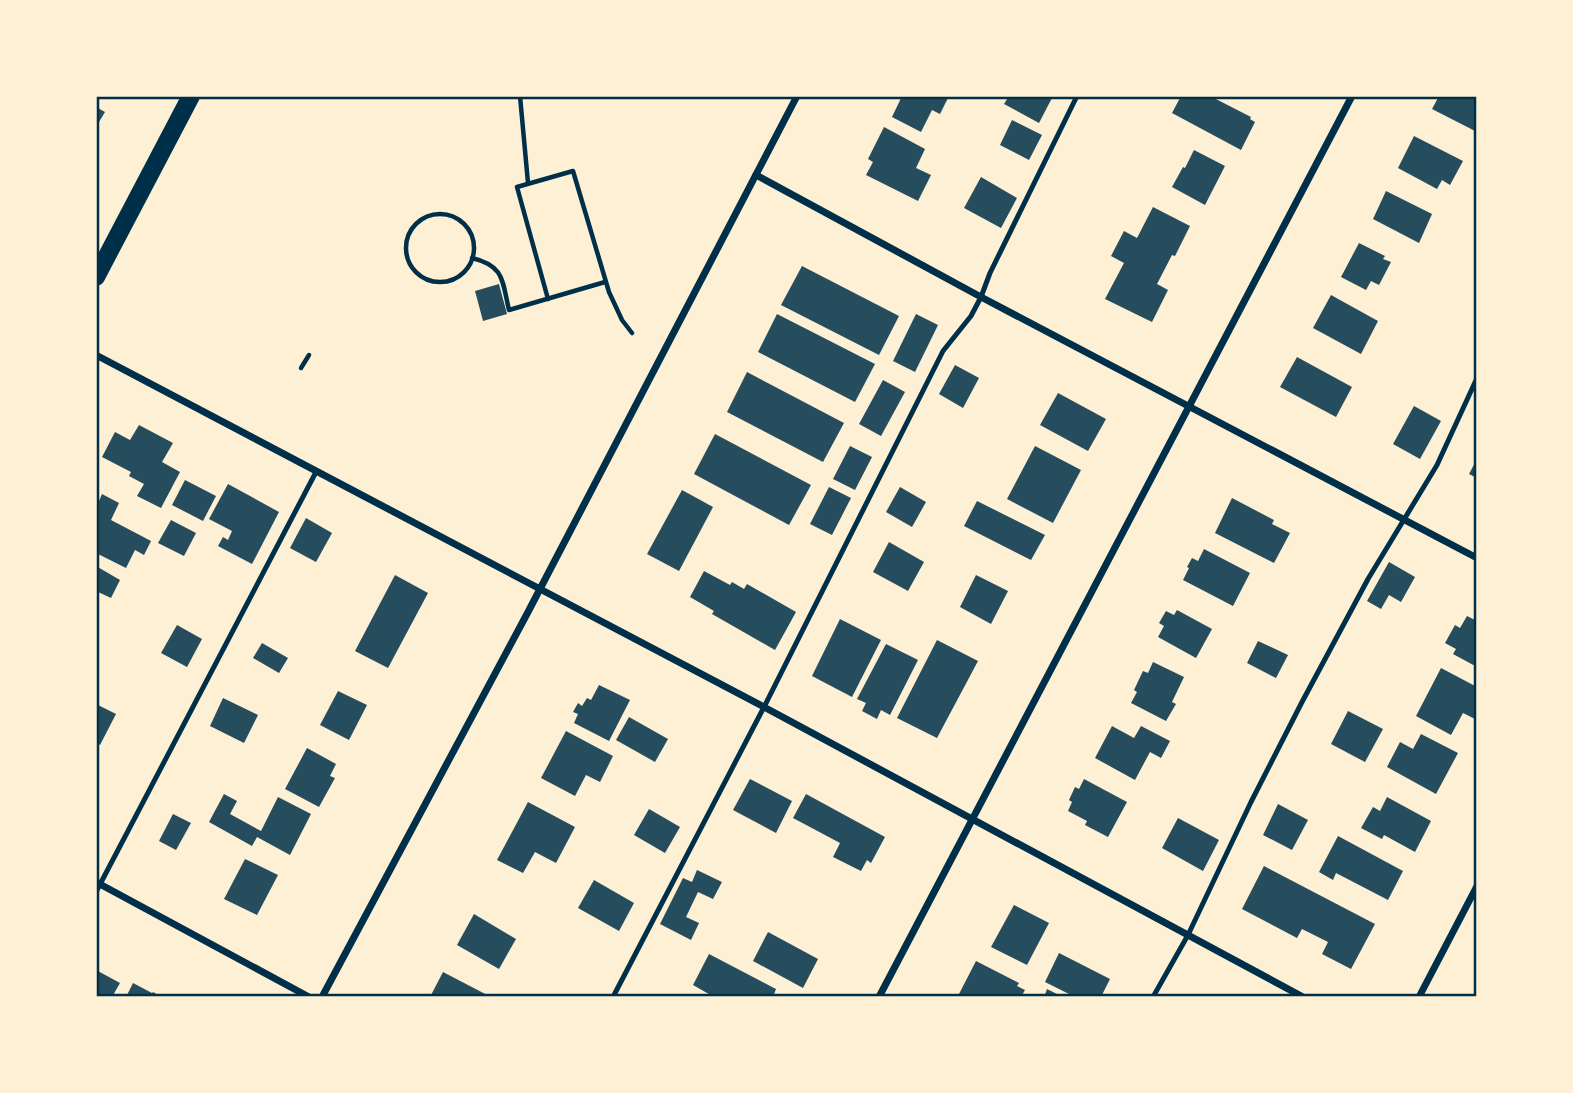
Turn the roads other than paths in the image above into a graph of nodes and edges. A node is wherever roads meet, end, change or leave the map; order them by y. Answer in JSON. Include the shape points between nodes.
{"nodes":[{"id":1,"x":191,"y":96,"type":"edge"},
{"id":2,"x":797,"y":96,"type":"edge"},
{"id":3,"x":1077,"y":96,"type":"edge"},
{"id":4,"x":1352,"y":96,"type":"edge"},
{"id":5,"x":756,"y":175,"type":"junction"},
{"id":6,"x":96,"y":277,"type":"edge"},
{"id":7,"x":981,"y":297,"type":"junction"},
{"id":8,"x":96,"y":355,"type":"edge"},
{"id":9,"x":1477,"y":378,"type":"edge"},
{"id":10,"x":1190,"y":406,"type":"junction"},
{"id":11,"x":316,"y":472,"type":"junction"},
{"id":12,"x":1404,"y":520,"type":"junction"},
{"id":13,"x":1477,"y":558,"type":"edge"},
{"id":14,"x":540,"y":589,"type":"junction"},
{"id":15,"x":764,"y":707,"type":"junction"},
{"id":16,"x":972,"y":820,"type":"junction"},
{"id":17,"x":98,"y":886,"type":"edge"},
{"id":18,"x":1477,"y":886,"type":"edge"},
{"id":19,"x":1188,"y":935,"type":"junction"},
{"id":20,"x":309,"y":997,"type":"edge"},
{"id":21,"x":322,"y":997,"type":"edge"},
{"id":22,"x":614,"y":997,"type":"edge"},
{"id":23,"x":878,"y":997,"type":"edge"},
{"id":24,"x":1153,"y":997,"type":"edge"},
{"id":25,"x":1303,"y":997,"type":"edge"},
{"id":26,"x":1419,"y":997,"type":"edge"}],
"edges":[{"from":1,"to":6,"type":"main road"},
{"from":2,"to":5,"type":"street"},
{"from":3,"to":7,"type":"lane"},
{"from":4,"to":10,"type":"street"},
{"from":5,"to":7,"type":"street"},
{"from":5,"to":14,"type":"street"},
{"from":7,"to":10,"type":"street"},
{"from":7,"to":15,"type":"lane","via":[[943,351]]},
{"from":8,"to":11,"type":"street"},
{"from":9,"to":12,"type":"lane","via":[[1437,465]]},
{"from":10,"to":12,"type":"street"},
{"from":10,"to":16,"type":"street"},
{"from":11,"to":14,"type":"street"},
{"from":11,"to":17,"type":"lane"},
{"from":12,"to":13,"type":"street"},
{"from":12,"to":19,"type":"lane","via":[[1297,713]]},
{"from":14,"to":15,"type":"street"},
{"from":14,"to":21,"type":"street"},
{"from":15,"to":16,"type":"street"},
{"from":15,"to":22,"type":"lane"},
{"from":16,"to":19,"type":"street"},
{"from":16,"to":23,"type":"street"},
{"from":17,"to":20,"type":"street"},
{"from":18,"to":26,"type":"street"},
{"from":19,"to":24,"type":"lane"},
{"from":19,"to":25,"type":"street"}]}
